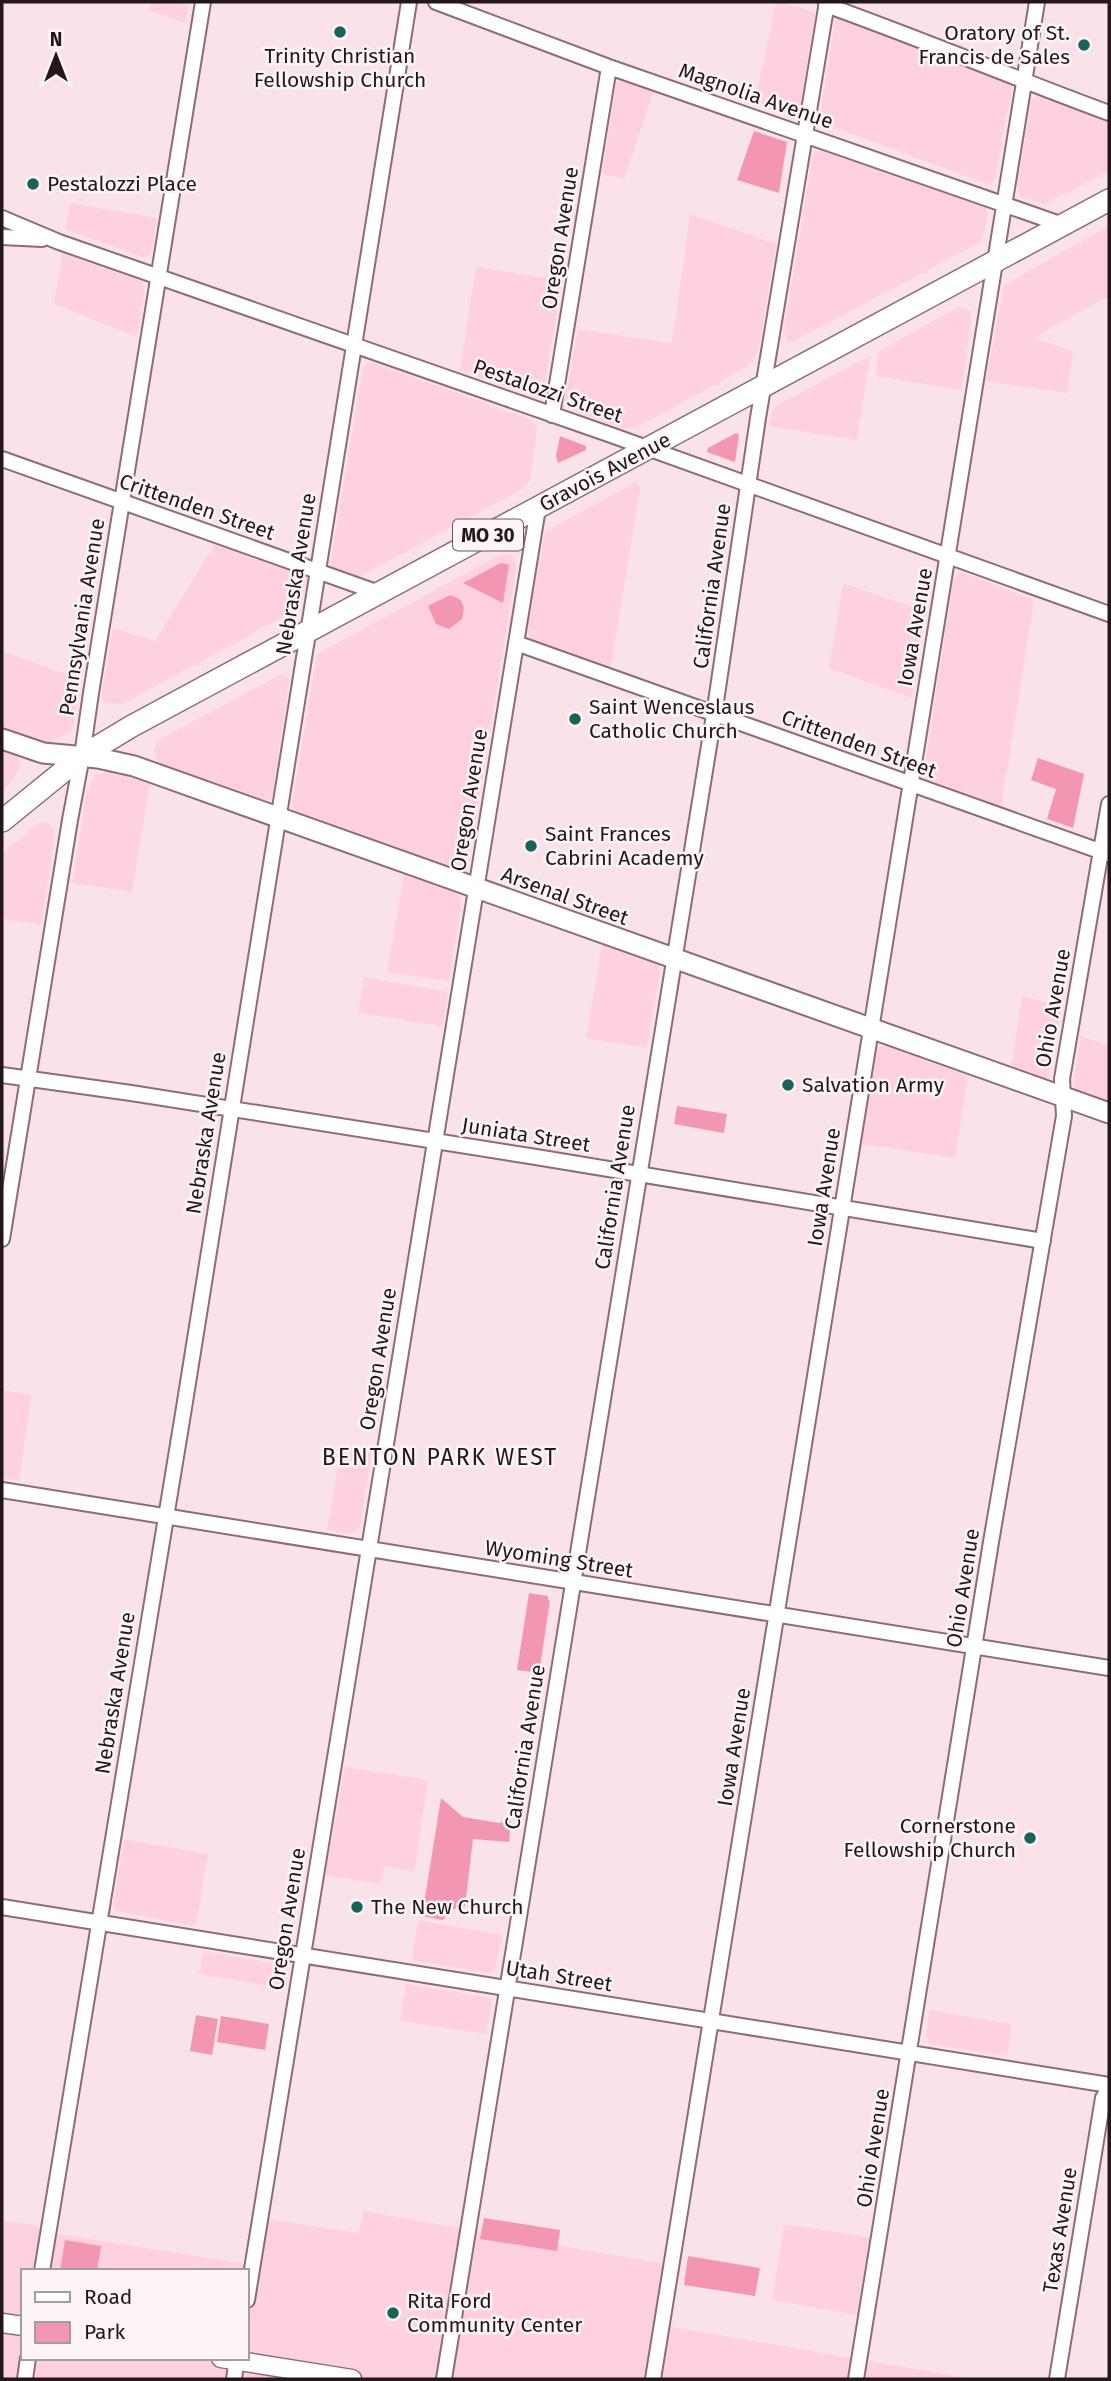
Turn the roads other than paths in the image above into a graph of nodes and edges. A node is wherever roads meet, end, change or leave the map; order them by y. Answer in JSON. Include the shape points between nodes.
{"nodes":[{"id":1,"x":203,"y":2,"type":"edge"},
{"id":2,"x":409,"y":2,"type":"edge"},
{"id":3,"x":436,"y":2,"type":"edge"},
{"id":4,"x":1037,"y":2,"type":"edge"},
{"id":5,"x":826,"y":3,"type":"edge"},
{"id":6,"x":609,"y":67,"type":"junction"},
{"id":7,"x":1024,"y":82,"type":"junction"},
{"id":8,"x":1109,"y":113,"type":"edge"},
{"id":9,"x":805,"y":135,"type":"junction"},
{"id":10,"x":1109,"y":200,"type":"edge"},
{"id":11,"x":1005,"y":204,"type":"junction"},
{"id":12,"x":2,"y":218,"type":"edge"},
{"id":13,"x":1063,"y":225,"type":"junction"},
{"id":14,"x":2,"y":237,"type":"edge"},
{"id":15,"x":50,"y":239,"type":"junction"},
{"id":16,"x":996,"y":261,"type":"junction"},
{"id":17,"x":158,"y":277,"type":"junction"},
{"id":18,"x":354,"y":345,"type":"junction"},
{"id":19,"x":764,"y":386,"type":"junction"},
{"id":20,"x":552,"y":415,"type":"junction"},
{"id":21,"x":647,"y":449,"type":"junction"},
{"id":22,"x":2,"y":459,"type":"edge"},
{"id":23,"x":748,"y":485,"type":"junction"},
{"id":24,"x":122,"y":503,"type":"junction"},
{"id":25,"x":538,"y":508,"type":"junction"},
{"id":26,"x":948,"y":557,"type":"junction"},
{"id":27,"x":318,"y":572,"type":"junction"},
{"id":28,"x":379,"y":593,"type":"junction"},
{"id":29,"x":1109,"y":614,"type":"edge"},
{"id":30,"x":309,"y":631,"type":"junction"},
{"id":31,"x":516,"y":643,"type":"junction"},
{"id":32,"x":714,"y":715,"type":"junction"},
{"id":33,"x":2,"y":739,"type":"edge"},
{"id":34,"x":82,"y":756,"type":"junction"},
{"id":35,"x":910,"y":785,"type":"junction"},
{"id":36,"x":1109,"y":804,"type":"edge"},
{"id":37,"x":278,"y":817,"type":"junction"},
{"id":38,"x":2,"y":821,"type":"edge"},
{"id":39,"x":1105,"y":853,"type":"edge"},
{"id":40,"x":476,"y":888,"type":"junction"},
{"id":41,"x":673,"y":958,"type":"junction"},
{"id":42,"x":870,"y":1028,"type":"junction"},
{"id":43,"x":2,"y":1075,"type":"edge"},
{"id":44,"x":28,"y":1080,"type":"junction"},
{"id":45,"x":1063,"y":1097,"type":"junction"},
{"id":46,"x":230,"y":1109,"type":"junction"},
{"id":47,"x":1109,"y":1113,"type":"edge"},
{"id":48,"x":435,"y":1142,"type":"junction"},
{"id":49,"x":639,"y":1174,"type":"junction"},
{"id":50,"x":841,"y":1209,"type":"junction"},
{"id":51,"x":2,"y":1239,"type":"edge"},
{"id":52,"x":1043,"y":1241,"type":"junction"},
{"id":53,"x":2,"y":1490,"type":"edge"},
{"id":54,"x":165,"y":1516,"type":"junction"},
{"id":55,"x":369,"y":1549,"type":"junction"},
{"id":56,"x":573,"y":1582,"type":"junction"},
{"id":57,"x":776,"y":1615,"type":"junction"},
{"id":58,"x":974,"y":1647,"type":"junction"},
{"id":59,"x":1109,"y":1668,"type":"edge"},
{"id":60,"x":2,"y":1907,"type":"edge"},
{"id":61,"x":99,"y":1923,"type":"junction"},
{"id":62,"x":303,"y":1956,"type":"junction"},
{"id":63,"x":507,"y":1989,"type":"junction"},
{"id":64,"x":711,"y":2021,"type":"junction"},
{"id":65,"x":909,"y":2053,"type":"junction"},
{"id":66,"x":1109,"y":2087,"type":"edge"},
{"id":67,"x":42,"y":2269,"type":"edge"},
{"id":68,"x":248,"y":2294,"type":"edge"},
{"id":69,"x":2,"y":2323,"type":"edge"},
{"id":70,"x":21,"y":2326,"type":"edge"},
{"id":71,"x":28,"y":2360,"type":"edge"},
{"id":72,"x":232,"y":2360,"type":"edge"},
{"id":73,"x":238,"y":2360,"type":"edge"},
{"id":74,"x":25,"y":2379,"type":"edge"},
{"id":75,"x":234,"y":2379,"type":"edge"},
{"id":76,"x":352,"y":2379,"type":"edge"},
{"id":77,"x":444,"y":2379,"type":"edge"},
{"id":78,"x":653,"y":2379,"type":"edge"},
{"id":79,"x":856,"y":2379,"type":"edge"},
{"id":80,"x":1057,"y":2379,"type":"edge"}],
"edges":[{"from":1,"to":17,"type":"street","name":"Pennsylvania Avenue"},
{"from":2,"to":18,"type":"street","name":"Nebraska Avenue"},
{"from":3,"to":6,"type":"street","name":"Magnolia Avenue"},
{"from":4,"to":7,"type":"street","name":"Iowa Avenue"},
{"from":5,"to":7,"type":"street"},
{"from":5,"to":9,"type":"street","name":"California Avenue"},
{"from":6,"to":9,"type":"street","name":"Magnolia Avenue"},
{"from":6,"to":20,"type":"street","name":"Oregon Avenue"},
{"from":7,"to":8,"type":"street"},
{"from":7,"to":11,"type":"street","name":"Iowa Avenue"},
{"from":9,"to":11,"type":"street","name":"Magnolia Avenue"},
{"from":9,"to":19,"type":"street","name":"California Avenue"},
{"from":10,"to":13,"type":"main road","name":"Gravois Avenue","number":"MO 30"},
{"from":11,"to":13,"type":"street","name":"Magnolia Avenue"},
{"from":11,"to":16,"type":"street","name":"Iowa Avenue"},
{"from":12,"to":15,"type":"street","name":"Pestalozzi Street"},
{"from":13,"to":16,"type":"main road","name":"Gravois Avenue","number":"MO 30"},
{"from":14,"to":15,"type":"street","name":"Pestalozzi Street"},
{"from":15,"to":17,"type":"street","name":"Pestalozzi Street"},
{"from":16,"to":19,"type":"main road","name":"Gravois Avenue","number":"MO 30"},
{"from":16,"to":26,"type":"street","name":"Iowa Avenue"},
{"from":17,"to":18,"type":"street","name":"Pestalozzi Street"},
{"from":17,"to":24,"type":"street","name":"Pennsylvania Avenue"},
{"from":18,"to":20,"type":"street","name":"Pestalozzi Street"},
{"from":18,"to":27,"type":"street","name":"Nebraska Avenue"},
{"from":19,"to":21,"type":"main road","name":"Gravois Avenue","number":"MO 30"},
{"from":19,"to":23,"type":"street","name":"California Avenue"},
{"from":20,"to":21,"type":"street","name":"Pestalozzi Street"},
{"from":21,"to":23,"type":"street","name":"Pestalozzi Street"},
{"from":21,"to":25,"type":"main road","name":"Gravois Avenue","number":"MO 30"},
{"from":22,"to":24,"type":"street","name":"Crittenden Street"},
{"from":23,"to":26,"type":"street","name":"Pestalozzi Street"},
{"from":23,"to":32,"type":"street","name":"California Avenue"},
{"from":24,"to":27,"type":"street","name":"Crittenden Street"},
{"from":24,"to":34,"type":"street","name":"Pennsylvania Avenue"},
{"from":25,"to":28,"type":"main road","name":"Gravois Avenue","number":"MO 30"},
{"from":25,"to":31,"type":"street","name":"Oregon Avenue"},
{"from":26,"to":29,"type":"street","name":"Pestalozzi Street"},
{"from":26,"to":35,"type":"street","name":"Iowa Avenue"},
{"from":27,"to":28,"type":"street","name":"Crittenden Street"},
{"from":27,"to":30,"type":"street","name":"Nebraska Avenue"},
{"from":28,"to":30,"type":"main road","name":"Gravois Avenue","number":"MO 30"},
{"from":30,"to":34,"type":"main road","name":"Gravois Avenue","number":"MO 30"},
{"from":30,"to":37,"type":"street","name":"Nebraska Avenue"},
{"from":31,"to":32,"type":"street","name":"Crittenden Street"},
{"from":31,"to":40,"type":"street","name":"Oregon Avenue"},
{"from":32,"to":35,"type":"street","name":"Crittenden Street"},
{"from":32,"to":41,"type":"street","name":"California Avenue"},
{"from":33,"to":34,"type":"main road","name":"Arsenal Street","via":[[43,753]]},
{"from":34,"to":37,"type":"main road","name":"Arsenal Street","via":[[134,766]]},
{"from":34,"to":38,"type":"main road","name":"Gravois Avenue","number":"MO 30"},
{"from":34,"to":44,"type":"street","name":"Pennsylvania Avenue"},
{"from":35,"to":39,"type":"street","name":"Crittenden Street"},
{"from":35,"to":42,"type":"street","name":"Iowa Avenue"},
{"from":36,"to":39,"type":"street","name":"Ohio Avenue"},
{"from":37,"to":40,"type":"main road","name":"Arsenal Street"},
{"from":37,"to":46,"type":"street","name":"Nebraska Avenue"},
{"from":39,"to":45,"type":"street","name":"Ohio Avenue","via":[[1062,1079]]},
{"from":40,"to":41,"type":"main road","name":"Arsenal Street"},
{"from":40,"to":48,"type":"street","name":"Oregon Avenue"},
{"from":41,"to":42,"type":"main road","name":"Arsenal Street"},
{"from":41,"to":49,"type":"street","name":"California Avenue"},
{"from":42,"to":45,"type":"main road","name":"Arsenal Street"},
{"from":42,"to":50,"type":"street","name":"Iowa Avenue"},
{"from":43,"to":44,"type":"street","name":"Juniata Street"},
{"from":44,"to":46,"type":"street","name":"Juniata Street"},
{"from":44,"to":51,"type":"street","name":"Pennsylvania Avenue"},
{"from":45,"to":47,"type":"main road","name":"Arsenal Street"},
{"from":45,"to":52,"type":"street","name":"Ohio Avenue","via":[[1064,1116]]},
{"from":46,"to":48,"type":"street","name":"Juniata Street"},
{"from":46,"to":54,"type":"street","name":"Nebraska Avenue"},
{"from":48,"to":49,"type":"street","name":"Juniata Street"},
{"from":48,"to":55,"type":"street","name":"Oregon Avenue"},
{"from":49,"to":50,"type":"street","name":"Juniata Street"},
{"from":49,"to":56,"type":"street","name":"California Avenue"},
{"from":50,"to":52,"type":"street","name":"Juniata Street"},
{"from":50,"to":57,"type":"street","name":"Iowa Avenue"},
{"from":52,"to":58,"type":"street","name":"Ohio Avenue"},
{"from":53,"to":54,"type":"street","name":"Wyoming Street"},
{"from":54,"to":55,"type":"street","name":"Wyoming Street"},
{"from":54,"to":61,"type":"street","name":"Nebraska Avenue"},
{"from":55,"to":56,"type":"street","name":"Wyoming Street"},
{"from":55,"to":62,"type":"street","name":"Oregon Avenue"},
{"from":56,"to":57,"type":"street","name":"Wyoming Street"},
{"from":56,"to":63,"type":"street","name":"California Avenue"},
{"from":57,"to":58,"type":"street","name":"Wyoming Street"},
{"from":57,"to":64,"type":"street","name":"Iowa Avenue"},
{"from":58,"to":59,"type":"street","name":"Wyoming Street"},
{"from":58,"to":65,"type":"street","name":"Ohio Avenue"},
{"from":60,"to":61,"type":"street","name":"Utah Street"},
{"from":61,"to":62,"type":"street","name":"Utah Street"},
{"from":61,"to":67,"type":"street","name":"Nebraska Avenue"},
{"from":62,"to":63,"type":"street","name":"Utah Street"},
{"from":62,"to":68,"type":"street","name":"Oregon Avenue"},
{"from":63,"to":64,"type":"street","name":"Utah Street"},
{"from":63,"to":77,"type":"street","name":"California Avenue"},
{"from":64,"to":65,"type":"street","name":"Utah Street"},
{"from":64,"to":78,"type":"street","name":"Iowa Avenue"},
{"from":65,"to":66,"type":"street","name":"Utah Street"},
{"from":65,"to":79,"type":"street","name":"Ohio Avenue"},
{"from":66,"to":80,"type":"street","name":"Texas Avenue","via":[[1103,2098]]},
{"from":69,"to":70,"type":"street"},
{"from":71,"to":74,"type":"street"},
{"from":72,"to":75,"type":"street"},
{"from":73,"to":76,"type":"street"}]}
